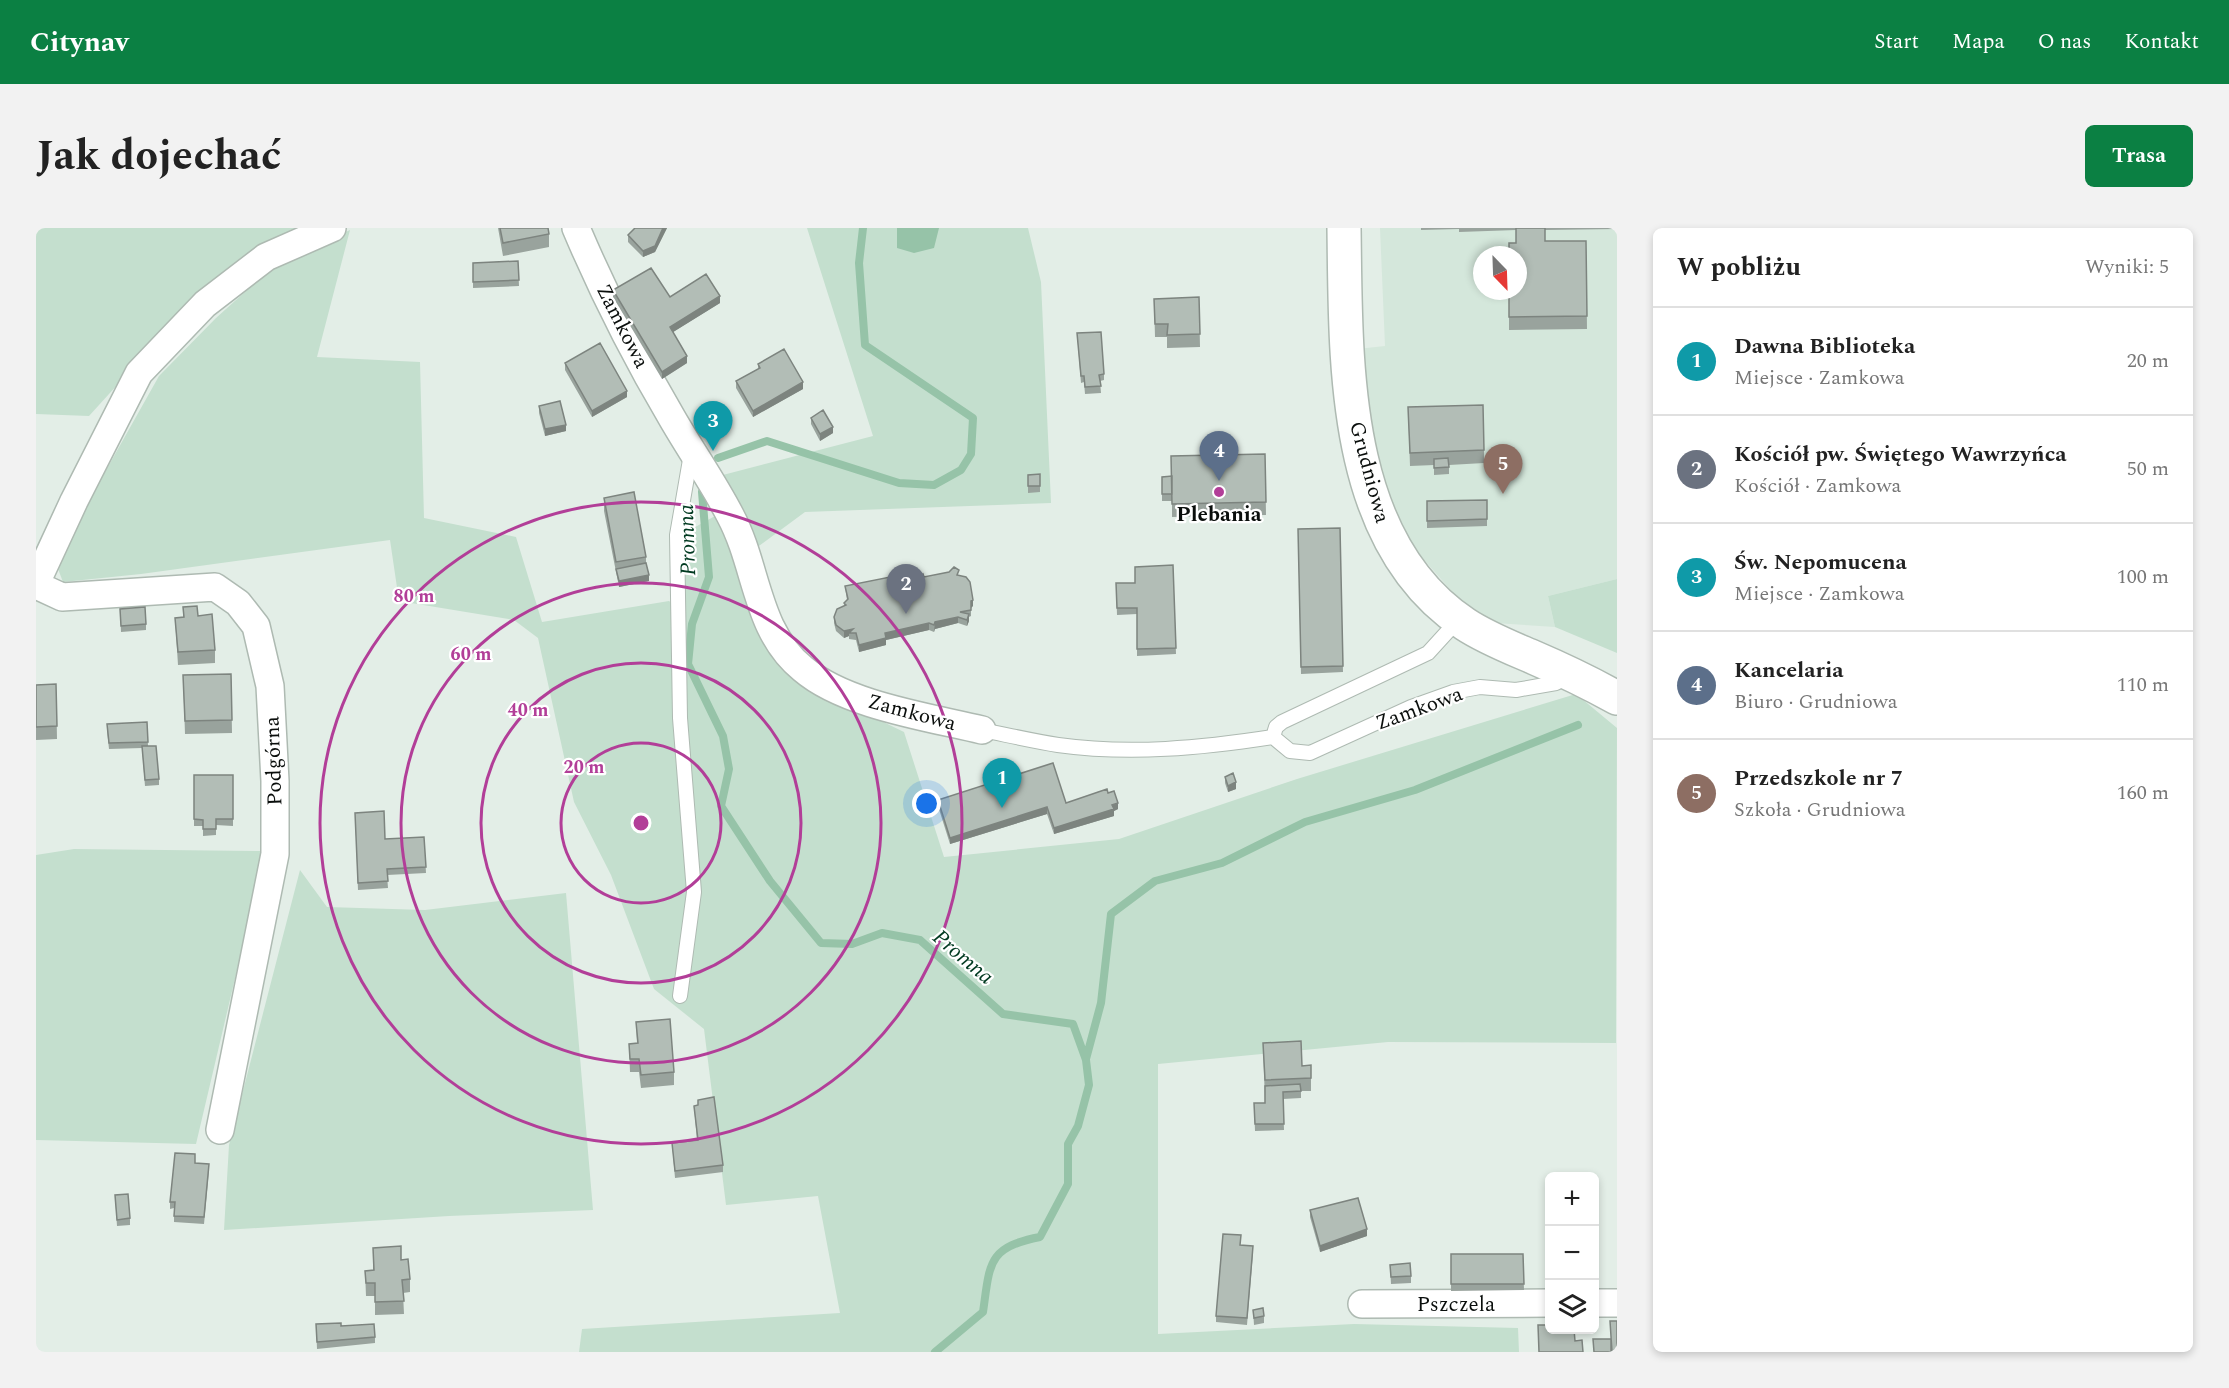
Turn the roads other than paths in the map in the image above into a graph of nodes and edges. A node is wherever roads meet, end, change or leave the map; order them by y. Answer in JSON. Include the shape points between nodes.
{"nodes":[{"id":1,"x":332,"y":228,"type":"edge"},
{"id":2,"x":576,"y":228,"type":"edge"},
{"id":3,"x":1344,"y":228,"type":"edge"},
{"id":4,"x":692,"y":452,"type":"junction"},
{"id":5,"x":36,"y":584,"type":"edge"},
{"id":6,"x":1459,"y":619,"type":"junction"},
{"id":7,"x":1572,"y":674,"type":"junction"},
{"id":8,"x":1617,"y":698,"type":"edge"},
{"id":9,"x":982,"y":730,"type":"joint"},
{"id":10,"x":1273,"y":737,"type":"junction"},
{"id":11,"x":680,"y":996,"type":"dead end"},
{"id":12,"x":220,"y":1130,"type":"dead end"},
{"id":13,"x":1599,"y":1303,"type":"edge"},
{"id":14,"x":1617,"y":1303,"type":"edge"},
{"id":15,"x":1362,"y":1304,"type":"dead end"},
{"id":16,"x":1545,"y":1304,"type":"edge"}],
"edges":[{"from":1,"to":5,"type":"street","name":"Podgórna","via":[[266,257],[205,304],[139,373]]},
{"from":2,"to":4,"type":"street","name":"Zamkowa","via":[[614,313]]},
{"from":3,"to":6,"type":"street","name":"Grudniowa","via":[[1346,367],[1364,464],[1382,525],[1396,552],[1413,578]]},
{"from":4,"to":9,"type":"street","name":"Zamkowa","via":[[732,517],[775,639],[804,671],[874,705]]},
{"from":4,"to":11,"type":"lane","via":[[677,535],[680,718],[694,892]]},
{"from":5,"to":12,"type":"street","name":"Podgórna","via":[[62,597],[215,587],[238,603],[256,626],[270,686],[275,854]]},
{"from":6,"to":7,"type":"street","name":"Grudniowa"},
{"from":6,"to":10,"type":"lane","name":"Zamkowa","via":[[1428,653],[1282,722]]},
{"from":7,"to":8,"type":"street","name":"Grudniowa"},
{"from":7,"to":10,"type":"lane","name":"Zamkowa","via":[[1556,683],[1516,690],[1480,687],[1453,692],[1310,753],[1290,751]]},
{"from":9,"to":10,"type":"lane","name":"Zamkowa","via":[[1060,745],[1137,749],[1206,747]]},
{"from":13,"to":14,"type":"street"},
{"from":15,"to":16,"type":"street","name":"Pszczela"}]}
